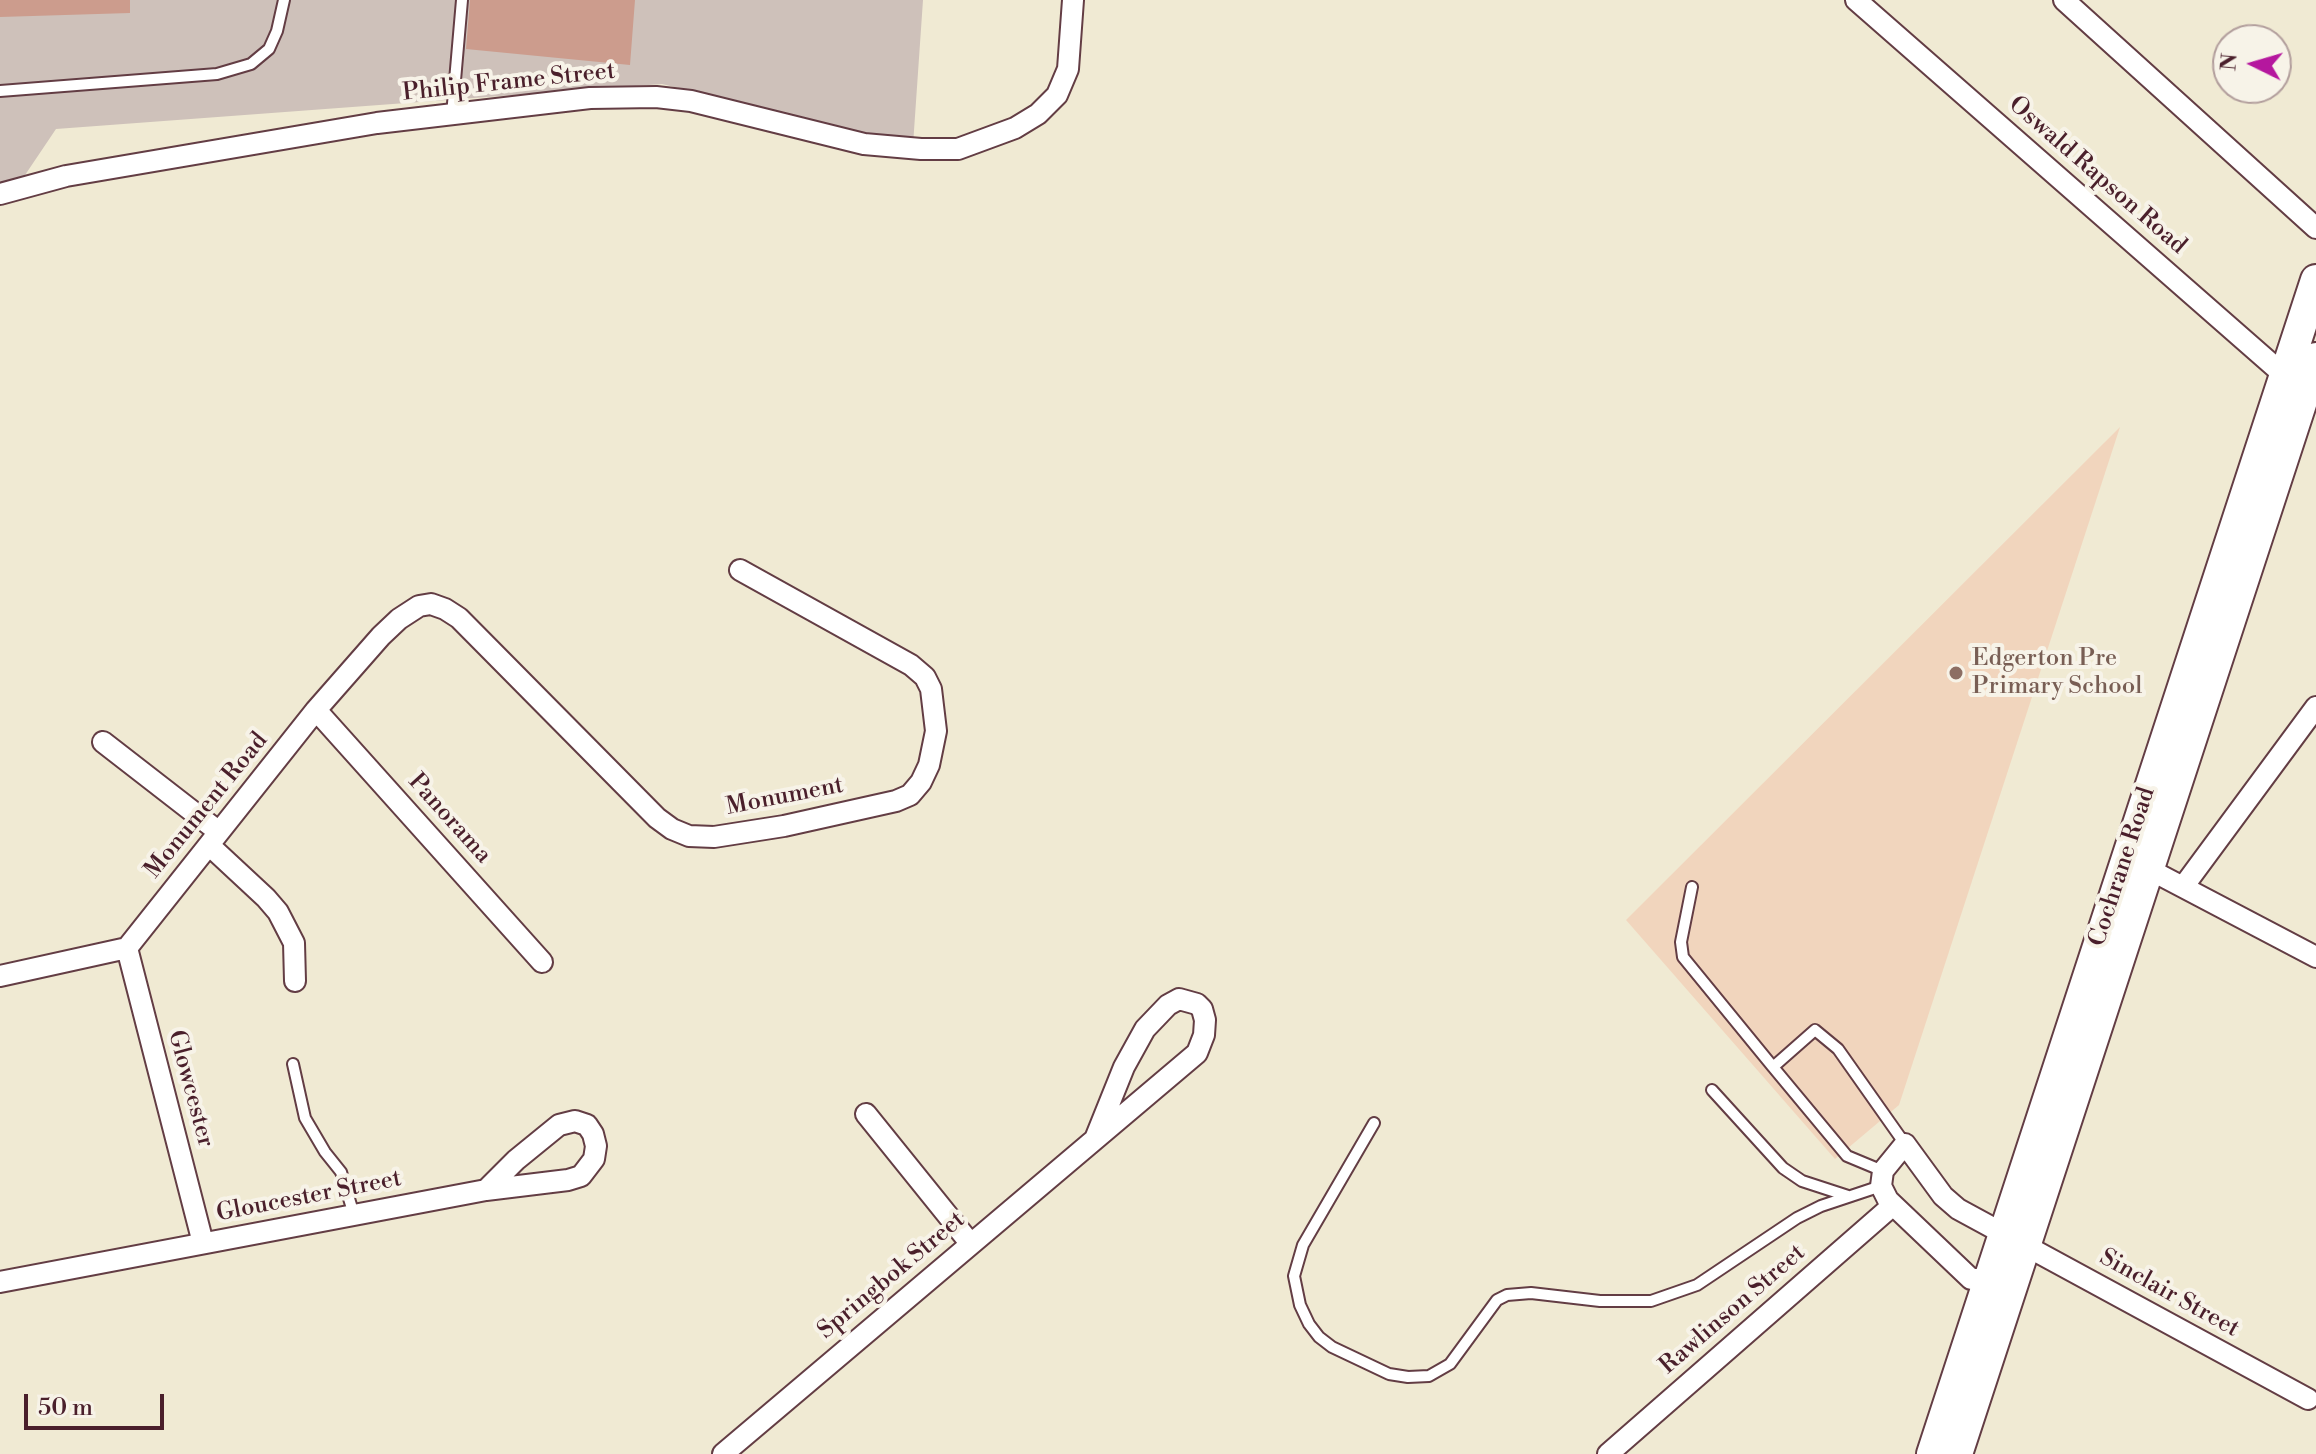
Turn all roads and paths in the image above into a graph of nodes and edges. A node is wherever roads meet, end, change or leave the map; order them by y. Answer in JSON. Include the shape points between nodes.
{"nodes":[{"id":1,"x":284,"y":0,"type":"edge"},
{"id":2,"x":462,"y":0,"type":"edge"},
{"id":3,"x":1073,"y":0,"type":"edge"},
{"id":4,"x":1856,"y":0,"type":"edge"},
{"id":5,"x":2064,"y":0,"type":"edge"},
{"id":6,"x":0,"y":91,"type":"edge"},
{"id":7,"x":452,"y":115,"type":"junction"},
{"id":8,"x":0,"y":194,"type":"edge"},
{"id":9,"x":2316,"y":228,"type":"edge"},
{"id":10,"x":2316,"y":280,"type":"edge"},
{"id":11,"x":2303,"y":371,"type":"edge"},
{"id":12,"x":740,"y":570,"type":"dead end"},
{"id":13,"x":419,"y":606,"type":"joint"},
{"id":14,"x":2316,"y":707,"type":"edge"},
{"id":15,"x":316,"y":710,"type":"junction"},
{"id":16,"x":103,"y":742,"type":"dead end"},
{"id":17,"x":214,"y":838,"type":"junction"},
{"id":18,"x":2138,"y":863,"type":"junction"},
{"id":19,"x":1692,"y":887,"type":"dead end"},
{"id":20,"x":2183,"y":887,"type":"junction"},
{"id":21,"x":127,"y":948,"type":"junction"},
{"id":22,"x":2314,"y":954,"type":"edge"},
{"id":23,"x":542,"y":962,"type":"dead end"},
{"id":24,"x":0,"y":976,"type":"edge"},
{"id":25,"x":295,"y":981,"type":"dead end"},
{"id":26,"x":293,"y":1064,"type":"dead end"},
{"id":27,"x":1773,"y":1067,"type":"junction"},
{"id":28,"x":1712,"y":1090,"type":"dead end"},
{"id":29,"x":866,"y":1114,"type":"dead end"},
{"id":30,"x":1374,"y":1123,"type":"dead end"},
{"id":31,"x":1095,"y":1139,"type":"junction"},
{"id":32,"x":1905,"y":1144,"type":"junction"},
{"id":33,"x":1882,"y":1179,"type":"junction"},
{"id":34,"x":486,"y":1190,"type":"junction"},
{"id":35,"x":1848,"y":1196,"type":"junction"},
{"id":36,"x":1892,"y":1206,"type":"junction"},
{"id":37,"x":354,"y":1215,"type":"junction"},
{"id":38,"x":2015,"y":1239,"type":"junction"},
{"id":39,"x":203,"y":1243,"type":"junction"},
{"id":40,"x":970,"y":1243,"type":"junction"},
{"id":41,"x":2002,"y":1279,"type":"junction"},
{"id":42,"x":0,"y":1282,"type":"edge"},
{"id":43,"x":2308,"y":1399,"type":"dead end"},
{"id":44,"x":1614,"y":1452,"type":"edge"},
{"id":45,"x":723,"y":1454,"type":"edge"},
{"id":46,"x":1932,"y":1454,"type":"edge"},
{"id":47,"x":1957,"y":1454,"type":"edge"}],
"edges":[{"from":1,"to":6,"type":"lane","via":[[269,49],[251,64],[217,74]]},
{"from":2,"to":7,"type":"lane"},
{"from":3,"to":7,"type":"street","name":"Philip Frame Street","via":[[1068,69],[1057,95],[1015,128],[958,149],[864,144],[738,111],[656,97],[590,98]]},
{"from":4,"to":11,"type":"street","name":"Oswald Rapson Road"},
{"from":5,"to":9,"type":"street"},
{"from":7,"to":8,"type":"street","name":"Philip Frame Street","via":[[104,169]]},
{"from":10,"to":11,"type":"street","name":"Cochrane Road"},
{"from":11,"to":18,"type":"street","name":"Cochrane Road"},
{"from":12,"to":13,"type":"street","name":"Monument","via":[[925,677],[936,731],[929,765],[910,795],[784,826],[689,836],[657,818],[459,618],[431,604]]},
{"from":13,"to":15,"type":"street","name":"Monument Road","via":[[381,636]]},
{"from":14,"to":20,"type":"street"},
{"from":15,"to":17,"type":"street","name":"Monument Road"},
{"from":15,"to":23,"type":"street","name":"Panorama"},
{"from":16,"to":17,"type":"street"},
{"from":17,"to":21,"type":"street","name":"Monument Road"},
{"from":17,"to":25,"type":"street","via":[[278,912],[294,943]]},
{"from":18,"to":20,"type":"street"},
{"from":18,"to":38,"type":"street","name":"Cochrane Road"},
{"from":19,"to":27,"type":"lane","via":[[1683,957]]},
{"from":20,"to":22,"type":"street"},
{"from":21,"to":24,"type":"street"},
{"from":21,"to":39,"type":"street","name":"Glowcester"},
{"from":26,"to":37,"type":"lane","via":[[305,1118],[341,1172]]},
{"from":27,"to":32,"type":"lane","via":[[1815,1030],[1838,1049]]},
{"from":27,"to":33,"type":"lane","via":[[1847,1156]]},
{"from":28,"to":35,"type":"lane","via":[[1783,1168],[1802,1181]]},
{"from":29,"to":40,"type":"street"},
{"from":30,"to":35,"type":"lane","via":[[1303,1245],[1294,1276],[1300,1305],[1319,1337],[1389,1374],[1408,1377],[1429,1376],[1450,1364],[1497,1300],[1507,1295],[1651,1301],[1697,1285],[1797,1218]]},
{"from":31,"to":31,"type":"street","name":"Springbok Street","via":[[1197,1053],[1205,1020],[1197,1004],[1179,999],[1145,1029]]},
{"from":31,"to":40,"type":"street","name":"Springbok Street"},
{"from":32,"to":33,"type":"street"},
{"from":32,"to":38,"type":"street","name":"Sinclair Street","via":[[1951,1204]]},
{"from":33,"to":35,"type":"lane"},
{"from":33,"to":36,"type":"street"},
{"from":34,"to":34,"type":"street","name":"Gloucester Street","via":[[581,1176],[594,1159],[593,1134],[575,1121],[559,1125]]},
{"from":34,"to":37,"type":"street","name":"Gloucester Street"},
{"from":36,"to":41,"type":"street","via":[[1971,1279]]},
{"from":36,"to":44,"type":"street","name":"Rawlinson Street"},
{"from":37,"to":39,"type":"street","name":"Gloucester Street"},
{"from":38,"to":41,"type":"street","name":"Cochrane Road"},
{"from":38,"to":43,"type":"street","name":"Sinclair Street"},
{"from":39,"to":42,"type":"street","name":"Gloucester Street"},
{"from":40,"to":45,"type":"street","name":"Springbok Street"},
{"from":41,"to":46,"type":"street","name":"Cochrane Road"},
{"from":41,"to":47,"type":"street","name":"Cochrane Road"}]}
